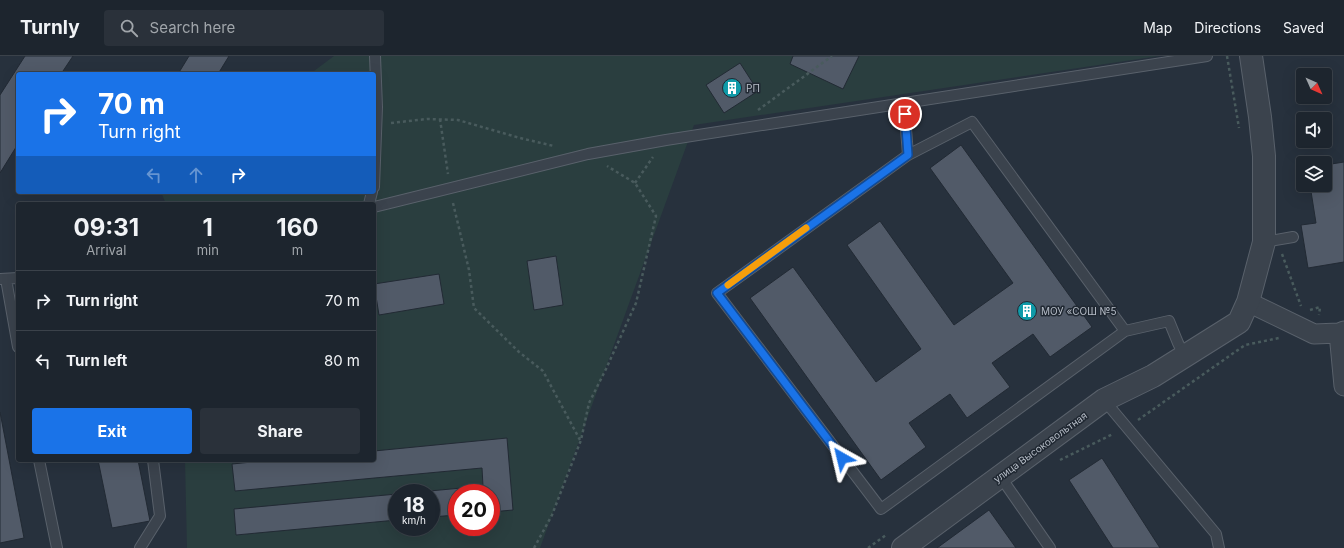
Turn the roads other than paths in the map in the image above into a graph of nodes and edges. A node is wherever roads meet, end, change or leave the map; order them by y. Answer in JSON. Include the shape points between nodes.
{"nodes":[{"id":1,"x":375,"y":56,"type":"edge"},
{"id":2,"x":1207,"y":56,"type":"edge"},
{"id":3,"x":1251,"y":56,"type":"edge"},
{"id":4,"x":376,"y":72,"type":"edge"},
{"id":5,"x":376,"y":73,"type":"edge"},
{"id":6,"x":904,"y":103,"type":"junction"},
{"id":7,"x":376,"y":124,"type":"edge"},
{"id":8,"x":908,"y":155,"type":"junction"},
{"id":9,"x":376,"y":207,"type":"edge"},
{"id":10,"x":1293,"y":237,"type":"dead end"},
{"id":11,"x":1264,"y":242,"type":"junction"},
{"id":12,"x":16,"y":278,"type":"edge"},
{"id":13,"x":3,"y":279,"type":"edge"},
{"id":14,"x":1248,"y":302,"type":"junction"},
{"id":15,"x":1125,"y":331,"type":"junction"},
{"id":16,"x":1342,"y":332,"type":"edge"},
{"id":17,"x":16,"y":338,"type":"edge"},
{"id":18,"x":1185,"y":357,"type":"junction"},
{"id":19,"x":1344,"y":386,"type":"edge"},
{"id":20,"x":1104,"y":400,"type":"junction"},
{"id":21,"x":39,"y":462,"type":"edge"},
{"id":22,"x":153,"y":462,"type":"edge"},
{"id":23,"x":1000,"y":476,"type":"junction"},
{"id":24,"x":57,"y":548,"type":"edge"},
{"id":25,"x":140,"y":548,"type":"edge"},
{"id":26,"x":903,"y":548,"type":"edge"},
{"id":27,"x":1050,"y":548,"type":"edge"},
{"id":28,"x":1219,"y":548,"type":"edge"}],
"edges":[{"from":1,"to":4,"type":"lane"},
{"from":2,"to":6,"type":"lane"},
{"from":3,"to":11,"type":"street","name":"улица Высоковольтная","via":[[1264,156]]},
{"from":5,"to":7,"type":"lane"},
{"from":6,"to":8,"type":"lane"},
{"from":6,"to":9,"type":"lane","via":[[588,154]]},
{"from":8,"to":15,"type":"lane","via":[[972,122]]},
{"from":8,"to":15,"type":"lane","via":[[717,293],[881,509]]},
{"from":10,"to":11,"type":"lane"},
{"from":11,"to":14,"type":"street","name":"улица Высоковольтная"},
{"from":12,"to":13,"type":"lane"},
{"from":13,"to":17,"type":"lane"},
{"from":14,"to":16,"type":"street","via":[[1314,334]]},
{"from":14,"to":18,"type":"street","name":"улица Высоковольтная","via":[[1239,322]]},
{"from":15,"to":18,"type":"lane","via":[[1170,321]]},
{"from":16,"to":19,"type":"street"},
{"from":18,"to":20,"type":"street","name":"улица Высоковольтная"},
{"from":20,"to":23,"type":"street","name":"улица Высоковольтная"},
{"from":20,"to":28,"type":"lane","via":[[1216,534]]},
{"from":21,"to":24,"type":"lane"},
{"from":22,"to":25,"type":"lane","via":[[160,516]]},
{"from":23,"to":26,"type":"street","name":"улица Высоковольтная"},
{"from":23,"to":27,"type":"lane"}]}
